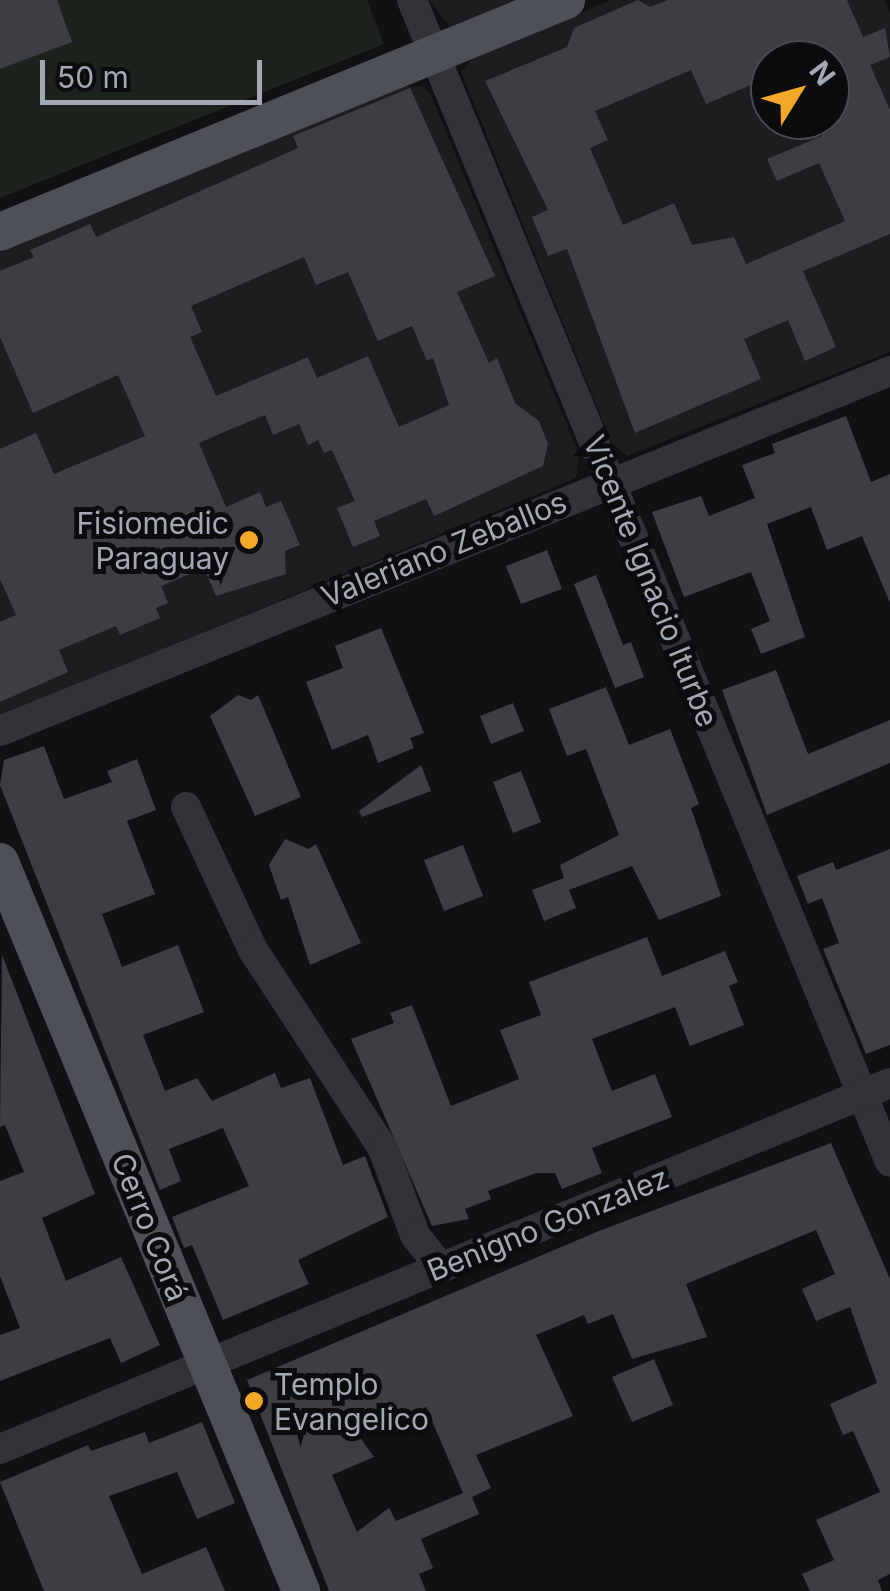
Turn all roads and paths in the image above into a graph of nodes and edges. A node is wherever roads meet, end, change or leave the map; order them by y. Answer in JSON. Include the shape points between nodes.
{"nodes":[{"id":1,"x":412,"y":0,"type":"edge"},
{"id":2,"x":566,"y":0,"type":"edge"},
{"id":3,"x":434,"y":54,"type":"junction"},
{"id":4,"x":0,"y":232,"type":"edge"},
{"id":5,"x":890,"y":372,"type":"edge"},
{"id":6,"x":610,"y":482,"type":"junction"},
{"id":7,"x":0,"y":731,"type":"edge"},
{"id":8,"x":186,"y":807,"type":"dead end"},
{"id":9,"x":0,"y":862,"type":"edge"},
{"id":10,"x":876,"y":1089,"type":"edge"},
{"id":11,"x":890,"y":1162,"type":"edge"},
{"id":12,"x":441,"y":1268,"type":"junction"},
{"id":13,"x":207,"y":1364,"type":"junction"},
{"id":14,"x":0,"y":1449,"type":"edge"},
{"id":15,"x":300,"y":1591,"type":"edge"}],
"edges":[{"from":1,"to":3,"type":"street","name":"Vicente Ignacio Iturbe"},
{"from":2,"to":3,"type":"main road"},
{"from":3,"to":4,"type":"main road"},
{"from":3,"to":6,"type":"street","name":"Vicente Ignacio Iturbe"},
{"from":5,"to":6,"type":"street","name":"Valeriano Zeballos"},
{"from":6,"to":7,"type":"street","name":"Valeriano Zeballos"},
{"from":6,"to":10,"type":"street","name":"Vicente Ignacio Iturbe"},
{"from":8,"to":12,"type":"street","via":[[253,950],[383,1149],[415,1234]]},
{"from":9,"to":13,"type":"main road","name":"Cerro Corá"},
{"from":10,"to":11,"type":"street","name":"Vicente Ignacio Iturbe"},
{"from":10,"to":12,"type":"street","name":"Benigno Gonzalez"},
{"from":12,"to":13,"type":"street","name":"Benigno Gonzalez"},
{"from":13,"to":14,"type":"street","name":"Benigno Gonzalez"},
{"from":13,"to":15,"type":"main road","name":"Cerro Corá"}]}
